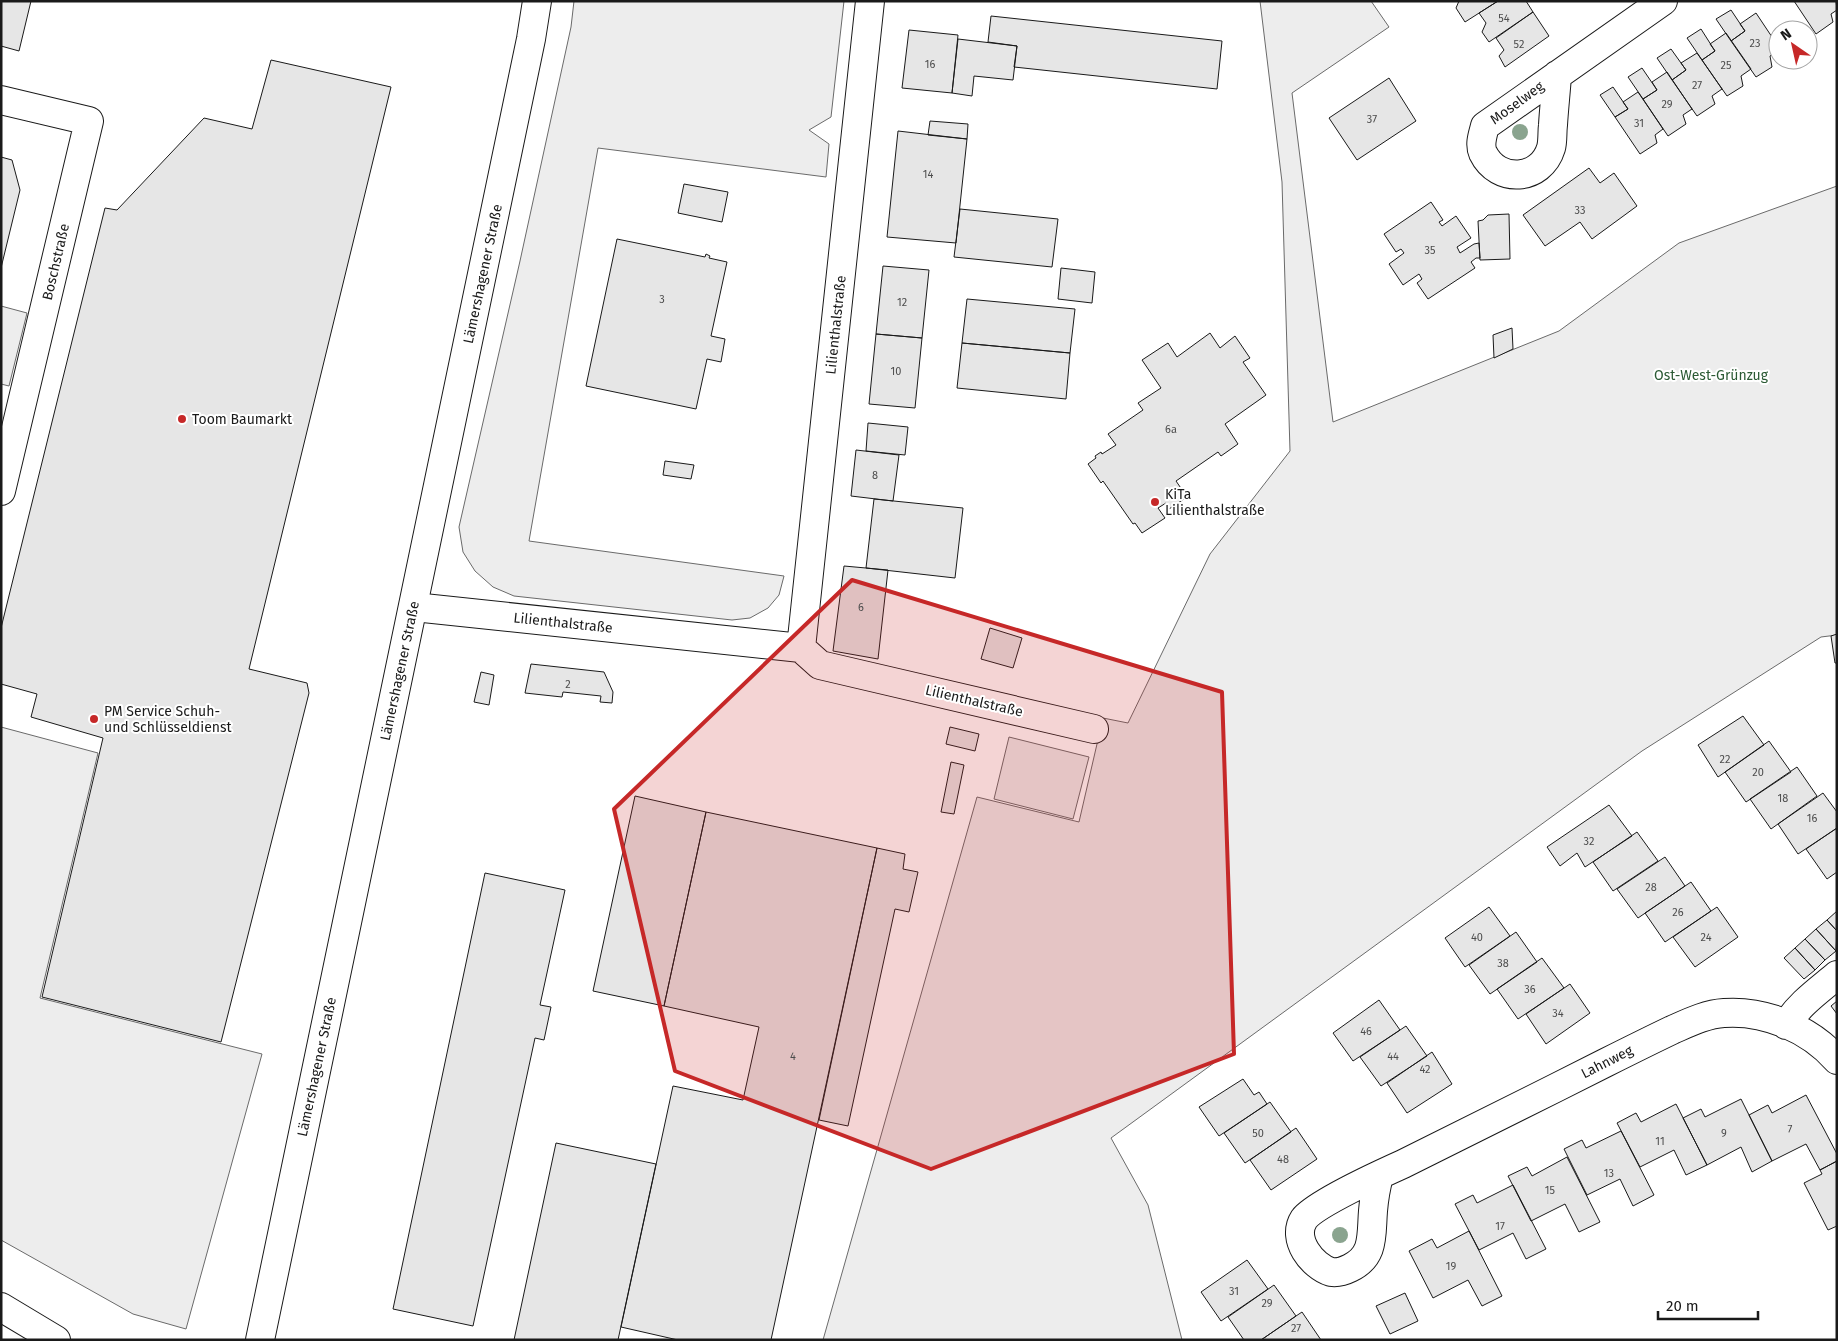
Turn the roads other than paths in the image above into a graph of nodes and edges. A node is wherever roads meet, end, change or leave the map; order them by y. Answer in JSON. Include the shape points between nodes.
{"nodes":[{"id":1,"x":537,"y":1,"type":"edge"},
{"id":2,"x":870,"y":1,"type":"edge"},
{"id":3,"x":1662,"y":1,"type":"edge"},
{"id":4,"x":1557,"y":74,"type":"dead end"},
{"id":5,"x":1,"y":100,"type":"edge"},
{"id":6,"x":1,"y":491,"type":"edge"},
{"id":7,"x":414,"y":607,"type":"junction"},
{"id":8,"x":801,"y":648,"type":"junction"},
{"id":9,"x":1094,"y":729,"type":"dead end"},
{"id":10,"x":1837,"y":975,"type":"edge"},
{"id":11,"x":1786,"y":1025,"type":"junction"},
{"id":12,"x":1837,"y":1060,"type":"edge"},
{"id":13,"x":1379,"y":1176,"type":"dead end"},
{"id":14,"x":1,"y":1307,"type":"edge"},
{"id":15,"x":56,"y":1340,"type":"edge"},
{"id":16,"x":260,"y":1340,"type":"edge"}],
"edges":[{"from":1,"to":7,"type":"street","name":"Lämershagener Straße"},
{"from":2,"to":8,"type":"street","name":"Lilienthalstraße"},
{"from":3,"to":4,"type":"street","name":"Moselweg"},
{"from":5,"to":6,"type":"street","name":"Boschstraße","via":[[89,121]]},
{"from":7,"to":8,"type":"street","name":"Lilienthalstraße"},
{"from":7,"to":16,"type":"street","name":"Lämershagener Straße"},
{"from":8,"to":9,"type":"street","name":"Lilienthalstraße","via":[[820,665]]},
{"from":10,"to":11,"type":"street","via":[[1800,1006]]},
{"from":11,"to":12,"type":"street","name":"Lahnweg","via":[[1818,1043]]},
{"from":11,"to":13,"type":"street","name":"Lahnweg","via":[[1753,1013],[1723,1013],[1695,1020]]},
{"from":14,"to":15,"type":"street"}]}
